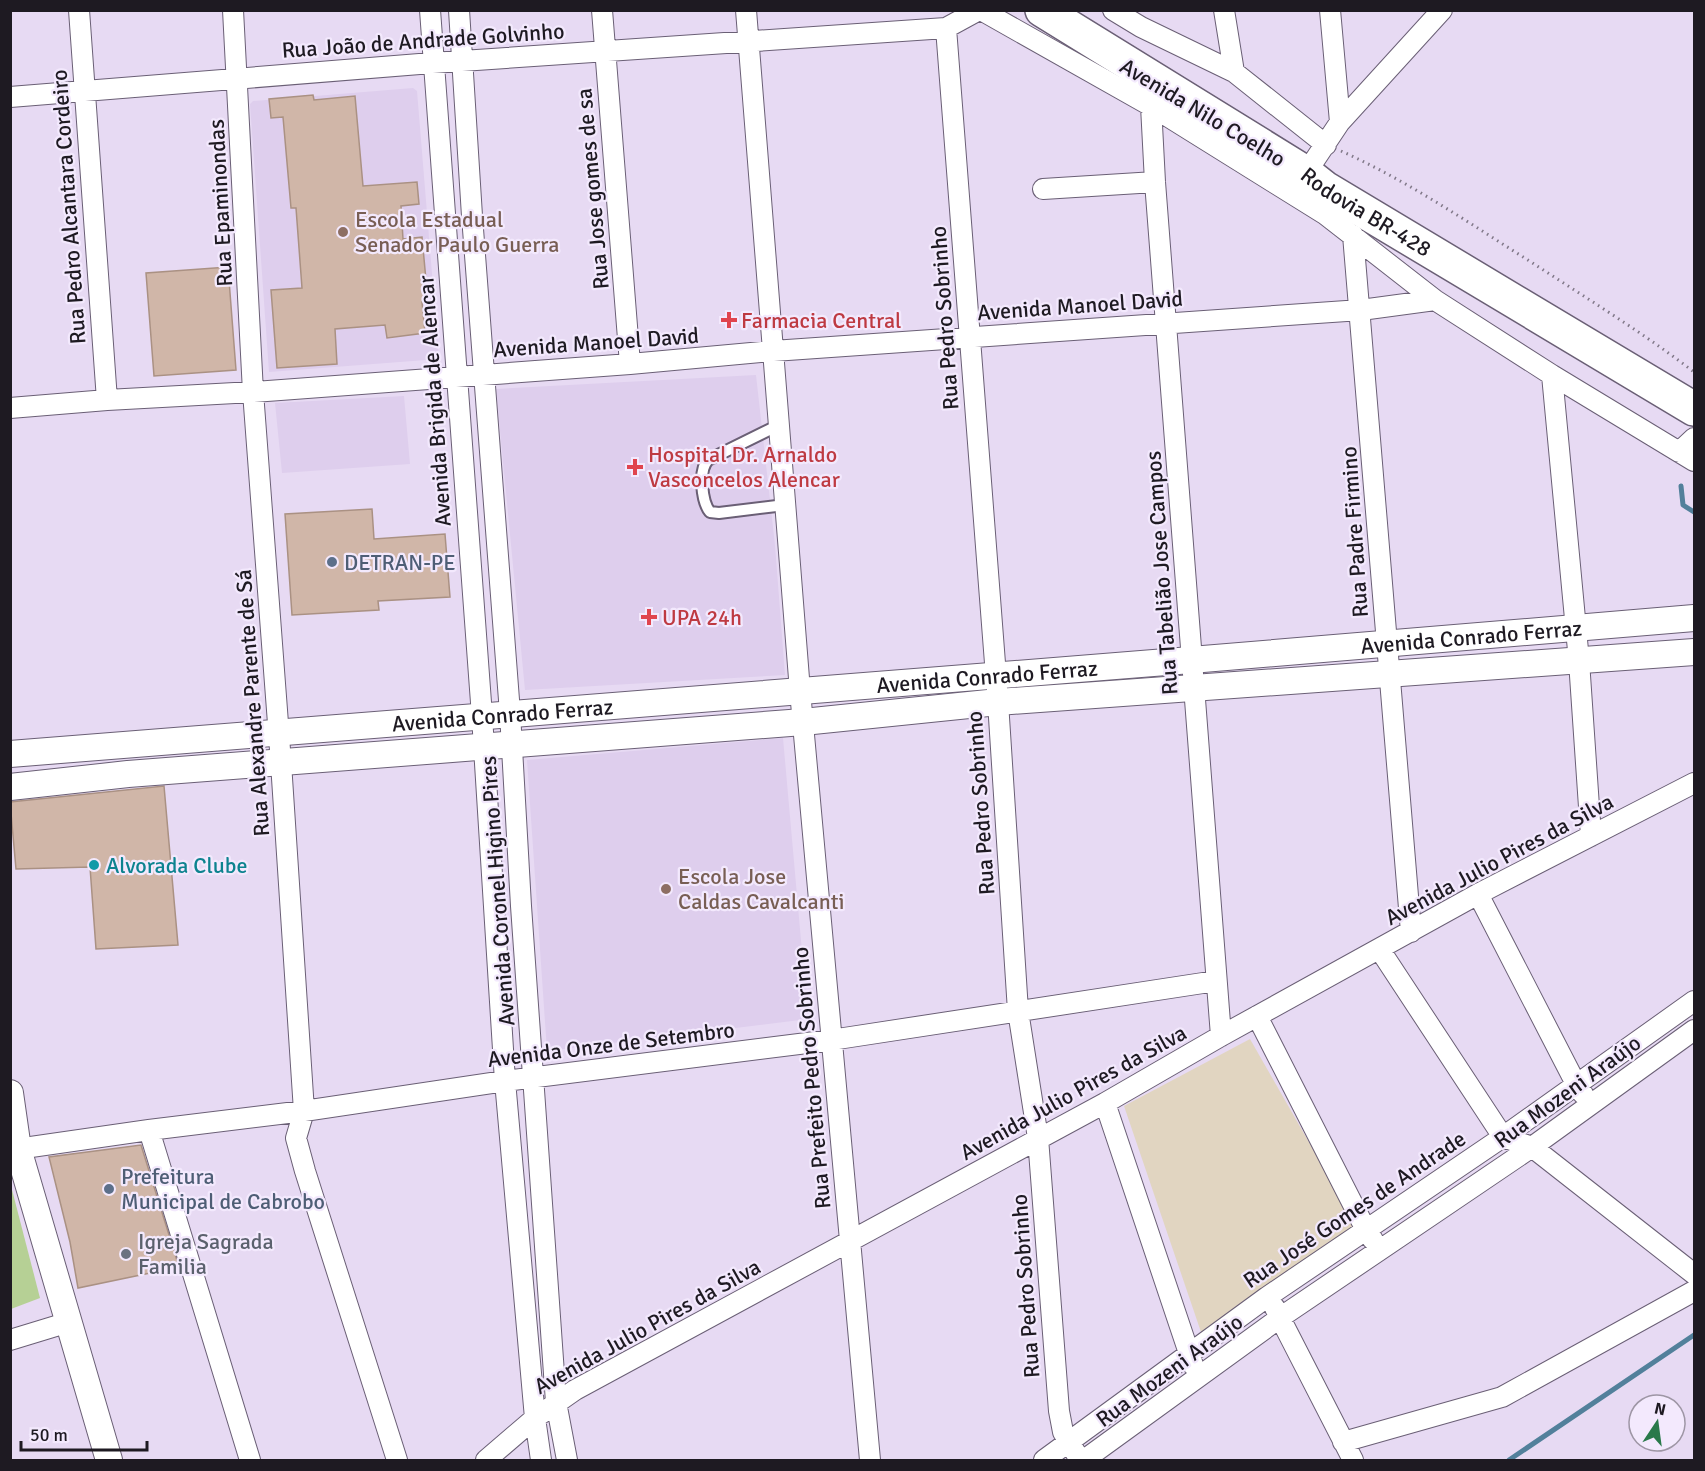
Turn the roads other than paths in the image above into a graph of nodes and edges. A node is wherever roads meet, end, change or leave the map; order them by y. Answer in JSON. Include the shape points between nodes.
{"nodes":[{"id":1,"x":79,"y":10,"type":"edge"},
{"id":2,"x":233,"y":10,"type":"edge"},
{"id":3,"x":430,"y":10,"type":"edge"},
{"id":4,"x":459,"y":10,"type":"edge"},
{"id":5,"x":602,"y":10,"type":"edge"},
{"id":6,"x":746,"y":10,"type":"edge"},
{"id":7,"x":980,"y":10,"type":"edge"},
{"id":8,"x":1042,"y":10,"type":"edge"},
{"id":9,"x":1113,"y":10,"type":"edge"},
{"id":10,"x":1224,"y":10,"type":"edge"},
{"id":11,"x":1330,"y":10,"type":"edge"},
{"id":12,"x":1442,"y":10,"type":"edge"},
{"id":13,"x":1140,"y":19,"type":"edge"},
{"id":14,"x":946,"y":28,"type":"junction"},
{"id":15,"x":748,"y":42,"type":"junction"},
{"id":16,"x":605,"y":51,"type":"junction"},
{"id":17,"x":462,"y":61,"type":"junction"},
{"id":18,"x":432,"y":63,"type":"junction"},
{"id":19,"x":1234,"y":72,"type":"junction"},
{"id":20,"x":238,"y":78,"type":"junction"},
{"id":21,"x":84,"y":90,"type":"junction"},
{"id":22,"x":10,"y":97,"type":"edge"},
{"id":23,"x":1151,"y":106,"type":"junction"},
{"id":24,"x":1340,"y":122,"type":"junction"},
{"id":25,"x":1326,"y":145,"type":"junction"},
{"id":26,"x":1306,"y":173,"type":"junction"},
{"id":27,"x":1155,"y":182,"type":"junction"},
{"id":28,"x":1043,"y":189,"type":"dead end"},
{"id":29,"x":472,"y":216,"type":"junction"},
{"id":30,"x":445,"y":219,"type":"junction"},
{"id":31,"x":1353,"y":235,"type":"junction"},
{"id":32,"x":1435,"y":300,"type":"junction"},
{"id":33,"x":1361,"y":310,"type":"junction"},
{"id":34,"x":1167,"y":323,"type":"junction"},
{"id":35,"x":969,"y":337,"type":"junction"},
{"id":36,"x":773,"y":351,"type":"junction"},
{"id":37,"x":630,"y":364,"type":"junction"},
{"id":38,"x":485,"y":374,"type":"junction"},
{"id":39,"x":1552,"y":375,"type":"junction"},
{"id":40,"x":456,"y":377,"type":"junction"},
{"id":41,"x":253,"y":392,"type":"junction"},
{"id":42,"x":107,"y":400,"type":"junction"},
{"id":43,"x":10,"y":408,"type":"edge"},
{"id":44,"x":1695,"y":409,"type":"edge"},
{"id":45,"x":779,"y":425,"type":"junction"},
{"id":46,"x":1695,"y":438,"type":"edge"},
{"id":47,"x":1687,"y":457,"type":"edge"},
{"id":48,"x":785,"y":505,"type":"junction"},
{"id":49,"x":500,"y":573,"type":"junction"},
{"id":50,"x":471,"y":576,"type":"junction"},
{"id":51,"x":1695,"y":618,"type":"edge"},
{"id":52,"x":1575,"y":628,"type":"junction"},
{"id":53,"x":1387,"y":643,"type":"junction"},
{"id":54,"x":1286,"y":652,"type":"junction"},
{"id":55,"x":1695,"y":652,"type":"edge"},
{"id":56,"x":1191,"y":660,"type":"junction"},
{"id":57,"x":1579,"y":661,"type":"junction"},
{"id":58,"x":1083,"y":669,"type":"junction"},
{"id":59,"x":1389,"y":674,"type":"junction"},
{"id":60,"x":995,"y":675,"type":"junction"},
{"id":61,"x":1288,"y":682,"type":"junction"},
{"id":62,"x":897,"y":683,"type":"junction"},
{"id":63,"x":1194,"y":689,"type":"junction"},
{"id":64,"x":800,"y":691,"type":"junction"},
{"id":65,"x":1088,"y":696,"type":"junction"},
{"id":66,"x":998,"y":702,"type":"junction"},
{"id":67,"x":652,"y":703,"type":"junction"},
{"id":68,"x":902,"y":712,"type":"junction"},
{"id":69,"x":510,"y":713,"type":"junction"},
{"id":70,"x":482,"y":716,"type":"junction"},
{"id":71,"x":803,"y":722,"type":"junction"},
{"id":72,"x":377,"y":724,"type":"junction"},
{"id":73,"x":279,"y":732,"type":"junction"},
{"id":74,"x":656,"y":732,"type":"junction"},
{"id":75,"x":512,"y":744,"type":"junction"},
{"id":76,"x":124,"y":746,"type":"junction"},
{"id":77,"x":483,"y":746,"type":"junction"},
{"id":78,"x":10,"y":754,"type":"edge"},
{"id":79,"x":382,"y":754,"type":"junction"},
{"id":80,"x":281,"y":763,"type":"junction"},
{"id":81,"x":128,"y":774,"type":"junction"},
{"id":82,"x":1695,"y":783,"type":"edge"},
{"id":83,"x":10,"y":787,"type":"edge"},
{"id":84,"x":1590,"y":836,"type":"junction"},
{"id":85,"x":1478,"y":894,"type":"junction"},
{"id":86,"x":521,"y":906,"type":"junction"},
{"id":87,"x":494,"y":908,"type":"junction"},
{"id":88,"x":1411,"y":932,"type":"junction"},
{"id":89,"x":1380,"y":950,"type":"junction"},
{"id":90,"x":1216,"y":981,"type":"junction"},
{"id":91,"x":1695,"y":1001,"type":"edge"},
{"id":92,"x":1018,"y":1011,"type":"junction"},
{"id":93,"x":1257,"y":1016,"type":"junction"},
{"id":94,"x":1695,"y":1030,"type":"edge"},
{"id":95,"x":1221,"y":1036,"type":"junction"},
{"id":96,"x":831,"y":1040,"type":"junction"},
{"id":97,"x":534,"y":1078,"type":"junction"},
{"id":98,"x":505,"y":1081,"type":"junction"},
{"id":99,"x":1576,"y":1084,"type":"junction"},
{"id":100,"x":10,"y":1093,"type":"edge"},
{"id":101,"x":1105,"y":1103,"type":"junction"},
{"id":102,"x":1591,"y":1104,"type":"junction"},
{"id":103,"x":304,"y":1111,"type":"junction"},
{"id":104,"x":149,"y":1130,"type":"junction"},
{"id":105,"x":1503,"y":1137,"type":"junction"},
{"id":106,"x":1038,"y":1138,"type":"junction"},
{"id":107,"x":1532,"y":1147,"type":"junction"},
{"id":108,"x":14,"y":1150,"type":"edge"},
{"id":109,"x":1366,"y":1230,"type":"junction"},
{"id":110,"x":545,"y":1241,"type":"junction"},
{"id":111,"x":850,"y":1242,"type":"junction"},
{"id":112,"x":518,"y":1245,"type":"junction"},
{"id":113,"x":1381,"y":1251,"type":"junction"},
{"id":114,"x":1695,"y":1274,"type":"edge"},
{"id":115,"x":1695,"y":1291,"type":"edge"},
{"id":116,"x":1267,"y":1297,"type":"junction"},
{"id":117,"x":1281,"y":1317,"type":"junction"},
{"id":118,"x":69,"y":1322,"type":"junction"},
{"id":119,"x":10,"y":1340,"type":"edge"},
{"id":120,"x":1188,"y":1355,"type":"junction"},
{"id":121,"x":1200,"y":1377,"type":"junction"},
{"id":122,"x":556,"y":1401,"type":"junction"},
{"id":123,"x":535,"y":1418,"type":"junction"},
{"id":124,"x":1068,"y":1442,"type":"junction"},
{"id":125,"x":1343,"y":1442,"type":"junction"},
{"id":126,"x":109,"y":1461,"type":"edge"},
{"id":127,"x":250,"y":1461,"type":"edge"},
{"id":128,"x":397,"y":1461,"type":"edge"},
{"id":129,"x":486,"y":1461,"type":"edge"},
{"id":130,"x":541,"y":1461,"type":"edge"},
{"id":131,"x":567,"y":1461,"type":"edge"},
{"id":132,"x":870,"y":1461,"type":"edge"},
{"id":133,"x":1044,"y":1461,"type":"edge"},
{"id":134,"x":1082,"y":1461,"type":"edge"},
{"id":135,"x":1353,"y":1461,"type":"edge"}],
"edges":[{"from":1,"to":21,"type":"street","name":"Rua Pedro Alcantara Cordeiro"},
{"from":2,"to":20,"type":"street","name":"Rua Epaminondas"},
{"from":3,"to":18,"type":"street","name":"Avenida Brigida de Alencar"},
{"from":4,"to":17,"type":"street"},
{"from":5,"to":16,"type":"street","name":"Rua Jose gomes de sa"},
{"from":6,"to":15,"type":"street","name":"Rua Prefeito Pedro Sobrinho"},
{"from":7,"to":14,"type":"street","name":"Rua João de Andrade Golvinho"},
{"from":7,"to":23,"type":"street","name":"Avenida Nilo Coelho"},
{"from":8,"to":26,"type":"highway","name":"Rodovia BR-428"},
{"from":9,"to":13,"type":"street","name":"Avenida Nilo Coelho"},
{"from":10,"to":19,"type":"street"},
{"from":11,"to":24,"type":"street"},
{"from":12,"to":24,"type":"street"},
{"from":13,"to":19,"type":"street","name":"Avenida Nilo Coelho"},
{"from":14,"to":15,"type":"street","name":"Rua João de Andrade Golvinho"},
{"from":14,"to":35,"type":"street","name":"Rua Pedro Sobrinho"},
{"from":15,"to":16,"type":"street","name":"Rua João de Andrade Golvinho"},
{"from":15,"to":36,"type":"street","name":"Rua Prefeito Pedro Sobrinho"},
{"from":16,"to":17,"type":"street","name":"Rua João de Andrade Golvinho"},
{"from":16,"to":37,"type":"street","name":"Rua Jose gomes de sa"},
{"from":17,"to":18,"type":"street","name":"Rua João de Andrade Golvinho"},
{"from":17,"to":29,"type":"street"},
{"from":18,"to":20,"type":"street","name":"Rua João de Andrade Golvinho"},
{"from":18,"to":30,"type":"street","name":"Avenida Brigida de Alencar"},
{"from":19,"to":25,"type":"street","name":"Avenida Nilo Coelho"},
{"from":20,"to":21,"type":"street","name":"Rua João de Andrade Golvinho"},
{"from":20,"to":41,"type":"street","name":"Rua Epaminondas"},
{"from":21,"to":22,"type":"street","name":"Rua João de Andrade Golvinho"},
{"from":21,"to":42,"type":"street","name":"Rua Pedro Alcantara Cordeiro"},
{"from":23,"to":27,"type":"street","name":"Rua Tabelião Jose Campos"},
{"from":23,"to":31,"type":"street","name":"Avenida Nilo Coelho"},
{"from":24,"to":25,"type":"street"},
{"from":25,"to":26,"type":"street"},
{"from":26,"to":44,"type":"highway","name":"Rodovia BR-428"},
{"from":27,"to":28,"type":"street"},
{"from":27,"to":34,"type":"street","name":"Rua Tabelião Jose Campos"},
{"from":29,"to":30,"type":"street"},
{"from":29,"to":38,"type":"street"},
{"from":30,"to":40,"type":"street","name":"Avenida Brigida de Alencar"},
{"from":31,"to":32,"type":"street","name":"Avenida Nilo Coelho"},
{"from":31,"to":33,"type":"street","name":"Rua Padre Firmino"},
{"from":32,"to":33,"type":"street","name":"Avenida Manoel David"},
{"from":32,"to":39,"type":"street","name":"Avenida Nilo Coelho"},
{"from":33,"to":34,"type":"street","name":"Avenida Manoel David"},
{"from":33,"to":53,"type":"street","name":"Rua Padre Firmino"},
{"from":34,"to":35,"type":"street","name":"Avenida Manoel David"},
{"from":34,"to":56,"type":"street","name":"Rua Tabelião Jose Campos"},
{"from":35,"to":36,"type":"street","name":"Avenida Manoel David"},
{"from":35,"to":60,"type":"street","name":"Rua Pedro Sobrinho"},
{"from":36,"to":37,"type":"street","name":"Avenida Manoel David"},
{"from":36,"to":45,"type":"street","name":"Rua Prefeito Pedro Sobrinho"},
{"from":37,"to":38,"type":"street","name":"Avenida Manoel David"},
{"from":38,"to":40,"type":"street","name":"Avenida Manoel David"},
{"from":38,"to":49,"type":"street"},
{"from":39,"to":47,"type":"street","name":"Avenida Nilo Coelho"},
{"from":39,"to":52,"type":"street"},
{"from":40,"to":41,"type":"street","name":"Avenida Manoel David"},
{"from":40,"to":50,"type":"street","name":"Avenida Brigida de Alencar"},
{"from":41,"to":42,"type":"street","name":"Avenida Manoel David"},
{"from":41,"to":73,"type":"street","name":"Rua Alexandre Parente de Sá"},
{"from":42,"to":43,"type":"street","name":"Avenida Manoel David"},
{"from":45,"to":48,"type":"street","name":"Rua Prefeito Pedro Sobrinho"},
{"from":45,"to":48,"type":"lane","via":[[704,464],[704,506],[719,513]]},
{"from":46,"to":47,"type":"street"},
{"from":48,"to":64,"type":"street","name":"Rua Prefeito Pedro Sobrinho"},
{"from":49,"to":50,"type":"street"},
{"from":49,"to":69,"type":"street"},
{"from":50,"to":70,"type":"street","name":"Avenida Brigida de Alencar"},
{"from":51,"to":52,"type":"street","name":"Avenida Conrado Ferraz"},
{"from":52,"to":53,"type":"street","name":"Avenida Conrado Ferraz"},
{"from":52,"to":57,"type":"street"},
{"from":53,"to":54,"type":"street","name":"Avenida Conrado Ferraz"},
{"from":53,"to":59,"type":"street","name":"Rua Padre Firmino"},
{"from":54,"to":56,"type":"street","name":"Avenida Conrado Ferraz"},
{"from":54,"to":61,"type":"street"},
{"from":55,"to":57,"type":"street","name":"Avenida Conrado Ferraz"},
{"from":56,"to":58,"type":"street","name":"Avenida Conrado Ferraz"},
{"from":56,"to":63,"type":"street","name":"Rua Tabelião Jose Campos"},
{"from":57,"to":59,"type":"street","name":"Avenida Conrado Ferraz"},
{"from":57,"to":84,"type":"street"},
{"from":58,"to":60,"type":"street","name":"Avenida Conrado Ferraz"},
{"from":58,"to":65,"type":"street"},
{"from":59,"to":61,"type":"street","name":"Avenida Conrado Ferraz"},
{"from":59,"to":88,"type":"street","name":"Rua Padre Firmino"},
{"from":60,"to":62,"type":"street","name":"Avenida Conrado Ferraz"},
{"from":60,"to":66,"type":"street","name":"Rua Pedro Sobrinho"},
{"from":61,"to":63,"type":"street","name":"Avenida Conrado Ferraz"},
{"from":62,"to":64,"type":"street","name":"Avenida Conrado Ferraz"},
{"from":62,"to":68,"type":"street"},
{"from":63,"to":65,"type":"street","name":"Avenida Conrado Ferraz"},
{"from":63,"to":90,"type":"street","name":"Rua Tabelião Jose Campos"},
{"from":64,"to":67,"type":"street","name":"Avenida Conrado Ferraz"},
{"from":64,"to":71,"type":"street","name":"Rua Prefeito Pedro Sobrinho"},
{"from":65,"to":66,"type":"street","name":"Avenida Conrado Ferraz"},
{"from":66,"to":68,"type":"street","name":"Avenida Conrado Ferraz"},
{"from":66,"to":92,"type":"street","name":"Rua Pedro Sobrinho"},
{"from":67,"to":69,"type":"street","name":"Avenida Conrado Ferraz"},
{"from":67,"to":74,"type":"street"},
{"from":68,"to":71,"type":"street","name":"Avenida Conrado Ferraz"},
{"from":69,"to":70,"type":"street","name":"Avenida Conrado Ferraz"},
{"from":69,"to":75,"type":"street","name":"Avenida Coronel Higino Pires"},
{"from":70,"to":72,"type":"street","name":"Avenida Conrado Ferraz"},
{"from":70,"to":77,"type":"street","name":"Avenida Coronel Higino Pires"},
{"from":71,"to":74,"type":"street","name":"Avenida Conrado Ferraz"},
{"from":71,"to":96,"type":"street","name":"Rua Prefeito Pedro Sobrinho"},
{"from":72,"to":73,"type":"street","name":"Avenida Conrado Ferraz"},
{"from":72,"to":79,"type":"street"},
{"from":73,"to":76,"type":"street","name":"Avenida Conrado Ferraz"},
{"from":73,"to":80,"type":"street","name":"Rua Alexandre Parente de Sá"},
{"from":74,"to":75,"type":"street","name":"Avenida Conrado Ferraz"},
{"from":75,"to":77,"type":"street","name":"Avenida Conrado Ferraz"},
{"from":75,"to":86,"type":"street","name":"Avenida Coronel Higino Pires"},
{"from":76,"to":78,"type":"street","name":"Avenida Conrado Ferraz"},
{"from":76,"to":81,"type":"street"},
{"from":77,"to":79,"type":"street","name":"Avenida Conrado Ferraz"},
{"from":77,"to":87,"type":"street","name":"Avenida Coronel Higino Pires"},
{"from":79,"to":80,"type":"street","name":"Avenida Conrado Ferraz"},
{"from":80,"to":81,"type":"street","name":"Avenida Conrado Ferraz"},
{"from":80,"to":103,"type":"street","name":"Rua Alexandre Parente de Sá"},
{"from":81,"to":83,"type":"street","name":"Avenida Conrado Ferraz"},
{"from":82,"to":84,"type":"street","name":"Avenida Julio Pires da Silva"},
{"from":84,"to":85,"type":"street","name":"Avenida Julio Pires da Silva"},
{"from":85,"to":88,"type":"street","name":"Avenida Julio Pires da Silva"},
{"from":85,"to":99,"type":"street"},
{"from":86,"to":87,"type":"street"},
{"from":86,"to":97,"type":"street","name":"Avenida Coronel Higino Pires"},
{"from":87,"to":98,"type":"street","name":"Avenida Coronel Higino Pires"},
{"from":88,"to":89,"type":"street","name":"Avenida Julio Pires da Silva"},
{"from":89,"to":93,"type":"street","name":"Avenida Julio Pires da Silva"},
{"from":89,"to":105,"type":"street"},
{"from":90,"to":92,"type":"street","name":"Avenida Onze de Setembro"},
{"from":90,"to":95,"type":"street","name":"Rua Tabelião Jose Campos"},
{"from":91,"to":99,"type":"street","name":"Rua José Gomes de Andrade"},
{"from":92,"to":96,"type":"street","name":"Avenida Onze de Setembro"},
{"from":92,"to":106,"type":"street","name":"Rua Pedro Sobrinho"},
{"from":93,"to":95,"type":"street","name":"Avenida Julio Pires da Silva"},
{"from":93,"to":109,"type":"street"},
{"from":94,"to":102,"type":"street","name":"Rua Mozeni Araújo"},
{"from":95,"to":101,"type":"street","name":"Avenida Julio Pires da Silva"},
{"from":96,"to":97,"type":"street","name":"Avenida Onze de Setembro"},
{"from":96,"to":111,"type":"street","name":"Rua Prefeito Pedro Sobrinho"},
{"from":97,"to":98,"type":"street","name":"Avenida Onze de Setembro"},
{"from":97,"to":110,"type":"street","name":"Avenida Coronel Higino Pires"},
{"from":98,"to":103,"type":"street","name":"Avenida Onze de Setembro"},
{"from":98,"to":112,"type":"street","name":"Avenida Coronel Higino Pires"},
{"from":99,"to":102,"type":"street"},
{"from":99,"to":105,"type":"street","name":"Rua José Gomes de Andrade"},
{"from":100,"to":108,"type":"street"},
{"from":101,"to":106,"type":"street","name":"Avenida Julio Pires da Silva"},
{"from":101,"to":120,"type":"street"},
{"from":102,"to":107,"type":"street","name":"Rua Mozeni Araújo"},
{"from":103,"to":104,"type":"street","name":"Avenida Onze de Setembro"},
{"from":103,"to":128,"type":"street","name":"Rua Alexandre Parente de Sá","via":[[296,1138],[304,1171]]},
{"from":104,"to":108,"type":"street","name":"Avenida Onze de Setembro"},
{"from":104,"to":127,"type":"street"},
{"from":105,"to":107,"type":"street"},
{"from":105,"to":109,"type":"street","name":"Rua José Gomes de Andrade"},
{"from":106,"to":111,"type":"street","name":"Avenida Julio Pires da Silva"},
{"from":106,"to":124,"type":"street","name":"Rua Pedro Sobrinho","via":[[1059,1411]]},
{"from":107,"to":113,"type":"street","name":"Rua Mozeni Araújo"},
{"from":107,"to":114,"type":"street"},
{"from":108,"to":118,"type":"street"},
{"from":109,"to":113,"type":"street"},
{"from":109,"to":116,"type":"street","name":"Rua José Gomes de Andrade"},
{"from":110,"to":112,"type":"street"},
{"from":110,"to":122,"type":"street","name":"Avenida Coronel Higino Pires"},
{"from":111,"to":122,"type":"street","name":"Avenida Julio Pires da Silva"},
{"from":111,"to":132,"type":"street","name":"Rua Prefeito Pedro Sobrinho"},
{"from":112,"to":123,"type":"street","name":"Avenida Coronel Higino Pires"},
{"from":113,"to":117,"type":"street","name":"Rua Mozeni Araújo"},
{"from":115,"to":125,"type":"street","via":[[1502,1397]]},
{"from":116,"to":117,"type":"street"},
{"from":116,"to":120,"type":"street","name":"Rua José Gomes de Andrade"},
{"from":117,"to":121,"type":"street","name":"Rua Mozeni Araújo"},
{"from":117,"to":125,"type":"street"},
{"from":118,"to":119,"type":"street"},
{"from":118,"to":126,"type":"street"},
{"from":120,"to":121,"type":"street"},
{"from":120,"to":124,"type":"street","name":"Rua José Gomes de Andrade"},
{"from":121,"to":134,"type":"street","name":"Rua Mozeni Araújo"},
{"from":122,"to":123,"type":"street","name":"Avenida Julio Pires da Silva"},
{"from":122,"to":131,"type":"street","name":"Avenida Coronel Higino Pires"},
{"from":123,"to":129,"type":"street","name":"Avenida Julio Pires da Silva"},
{"from":123,"to":130,"type":"street","name":"Avenida Coronel Higino Pires"},
{"from":124,"to":133,"type":"street","name":"Rua José Gomes de Andrade"},
{"from":124,"to":134,"type":"street","name":"Rua Pedro Sobrinho"},
{"from":125,"to":135,"type":"street"}]}
